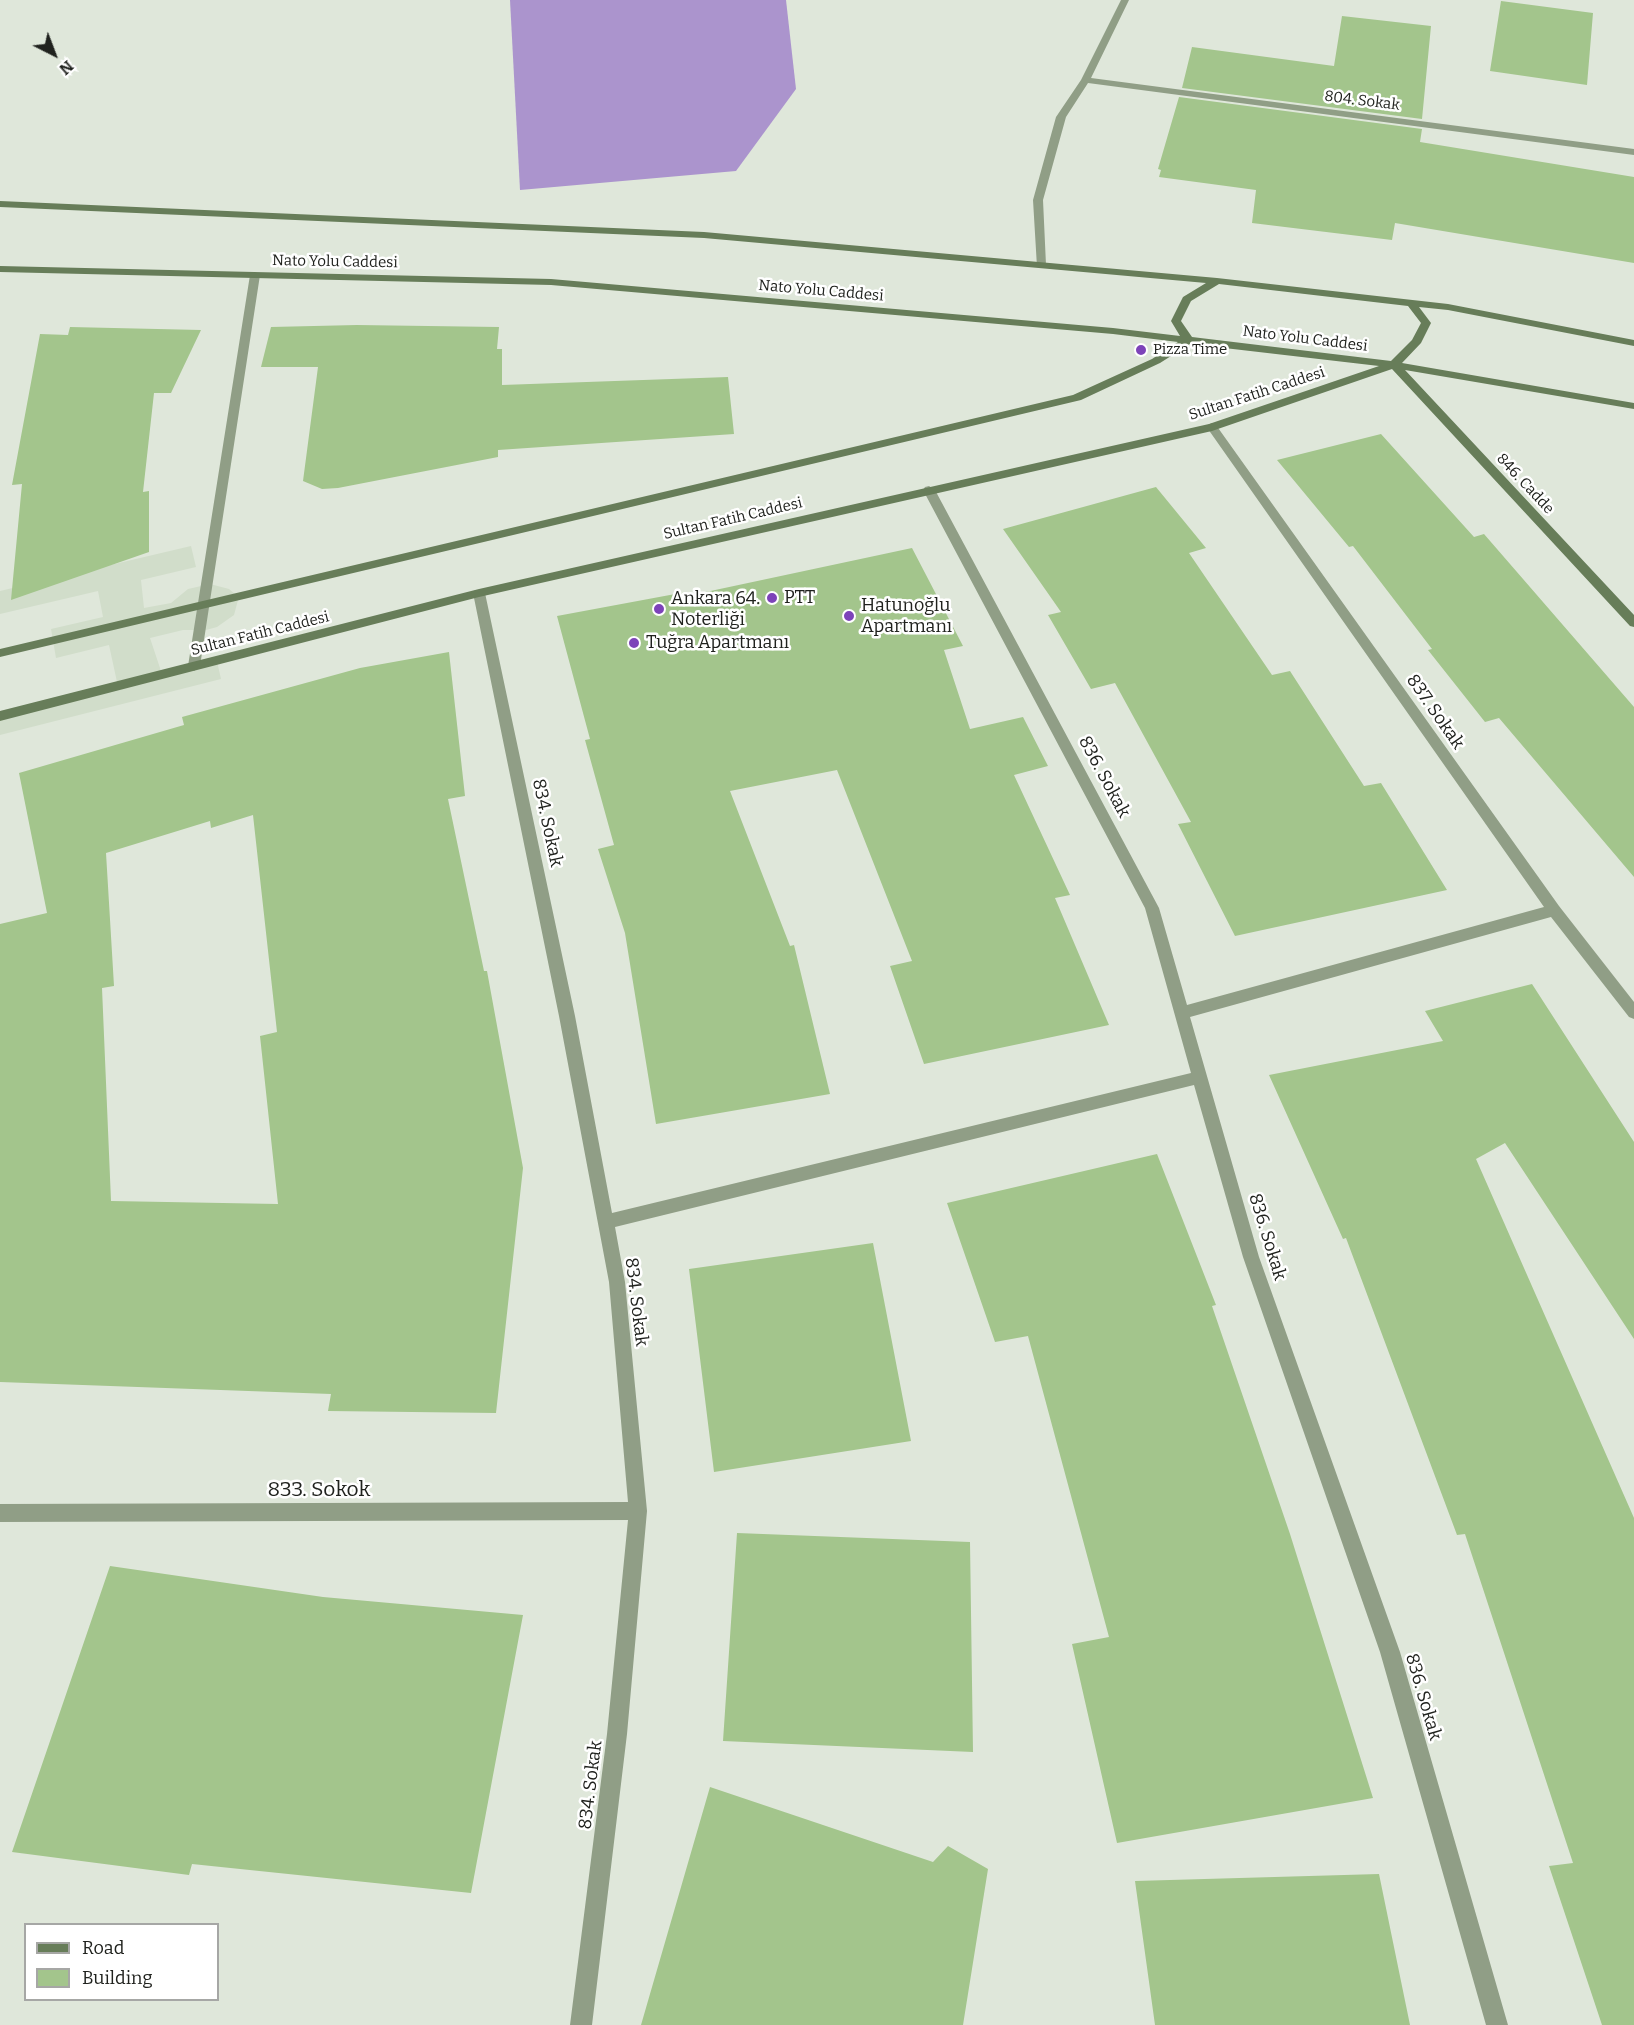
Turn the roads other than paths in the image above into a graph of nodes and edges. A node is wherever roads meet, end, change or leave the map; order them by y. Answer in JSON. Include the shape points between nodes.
{"nodes":[{"id":1,"x":1125,"y":0,"type":"edge"},
{"id":2,"x":1086,"y":80,"type":"junction"},
{"id":3,"x":1634,"y":152,"type":"edge"},
{"id":4,"x":0,"y":204,"type":"edge"},
{"id":5,"x":1041,"y":265,"type":"junction"},
{"id":6,"x":0,"y":269,"type":"edge"},
{"id":7,"x":255,"y":275,"type":"junction"},
{"id":8,"x":1217,"y":280,"type":"junction"},
{"id":9,"x":1411,"y":303,"type":"junction"},
{"id":10,"x":1188,"y":340,"type":"junction"},
{"id":11,"x":1634,"y":343,"type":"edge"},
{"id":12,"x":1394,"y":365,"type":"junction"},
{"id":13,"x":1634,"y":406,"type":"edge"},
{"id":14,"x":1212,"y":427,"type":"junction"},
{"id":15,"x":929,"y":490,"type":"junction"},
{"id":16,"x":479,"y":593,"type":"junction"},
{"id":17,"x":204,"y":603,"type":"junction"},
{"id":18,"x":1634,"y":623,"type":"edge"},
{"id":19,"x":0,"y":653,"type":"edge"},
{"id":20,"x":194,"y":666,"type":"junction"},
{"id":21,"x":0,"y":716,"type":"edge"},
{"id":22,"x":1554,"y":910,"type":"junction"},
{"id":23,"x":1182,"y":1013,"type":"junction"},
{"id":24,"x":1634,"y":1013,"type":"edge"},
{"id":25,"x":1200,"y":1077,"type":"junction"},
{"id":26,"x":605,"y":1222,"type":"junction"},
{"id":27,"x":638,"y":1511,"type":"junction"},
{"id":28,"x":0,"y":1513,"type":"edge"},
{"id":29,"x":581,"y":2025,"type":"edge"},
{"id":30,"x":1497,"y":2025,"type":"edge"}],
"edges":[{"from":1,"to":2,"type":"street"},
{"from":2,"to":3,"type":"street","name":"804. Sokak"},
{"from":2,"to":5,"type":"street","via":[[1061,117],[1038,200]]},
{"from":4,"to":5,"type":"main road","via":[[704,235]]},
{"from":5,"to":8,"type":"main road"},
{"from":6,"to":7,"type":"main road","name":"Nato Yolu Caddesi"},
{"from":7,"to":10,"type":"main road","name":"Nato Yolu Caddesi","via":[[551,282],[1113,330]]},
{"from":7,"to":17,"type":"street"},
{"from":8,"to":9,"type":"main road"},
{"from":8,"to":10,"type":"main road","via":[[1187,299],[1176,321]]},
{"from":9,"to":11,"type":"main road"},
{"from":9,"to":12,"type":"main road","name":"Sultan Fatih Caddesi","via":[[1426,323],[1417,341]]},
{"from":10,"to":12,"type":"main road","name":"Nato Yolu Caddesi"},
{"from":10,"to":17,"type":"main road","via":[[1156,361],[1077,398]]},
{"from":12,"to":13,"type":"main road","name":"Nato Yolu Caddesi"},
{"from":12,"to":14,"type":"main road","name":"Sultan Fatih Caddesi"},
{"from":12,"to":18,"type":"main road","name":"846. Cadde"},
{"from":14,"to":15,"type":"main road","name":"Sultan Fatih Caddesi"},
{"from":14,"to":22,"type":"street","name":"837. Sokak"},
{"from":15,"to":16,"type":"main road","name":"Sultan Fatih Caddesi"},
{"from":15,"to":23,"type":"street","name":"836. Sokak","via":[[1152,908]]},
{"from":16,"to":20,"type":"main road","name":"Sultan Fatih Caddesi"},
{"from":16,"to":26,"type":"street","name":"834. Sokak"},
{"from":17,"to":19,"type":"main road"},
{"from":17,"to":20,"type":"street"},
{"from":20,"to":21,"type":"main road","name":"Sultan Fatih Caddesi"},
{"from":22,"to":23,"type":"street"},
{"from":22,"to":24,"type":"street","name":"837. Sokak"},
{"from":23,"to":25,"type":"street","name":"836. Sokak"},
{"from":25,"to":26,"type":"street"},
{"from":25,"to":30,"type":"street","name":"836. Sokak","via":[[1251,1257],[1390,1652]]},
{"from":26,"to":27,"type":"street","name":"834. Sokak","via":[[616,1282]]},
{"from":27,"to":28,"type":"street","name":"833. Sokok"},
{"from":27,"to":29,"type":"street","name":"834. Sokak","via":[[617,1734]]}]}
